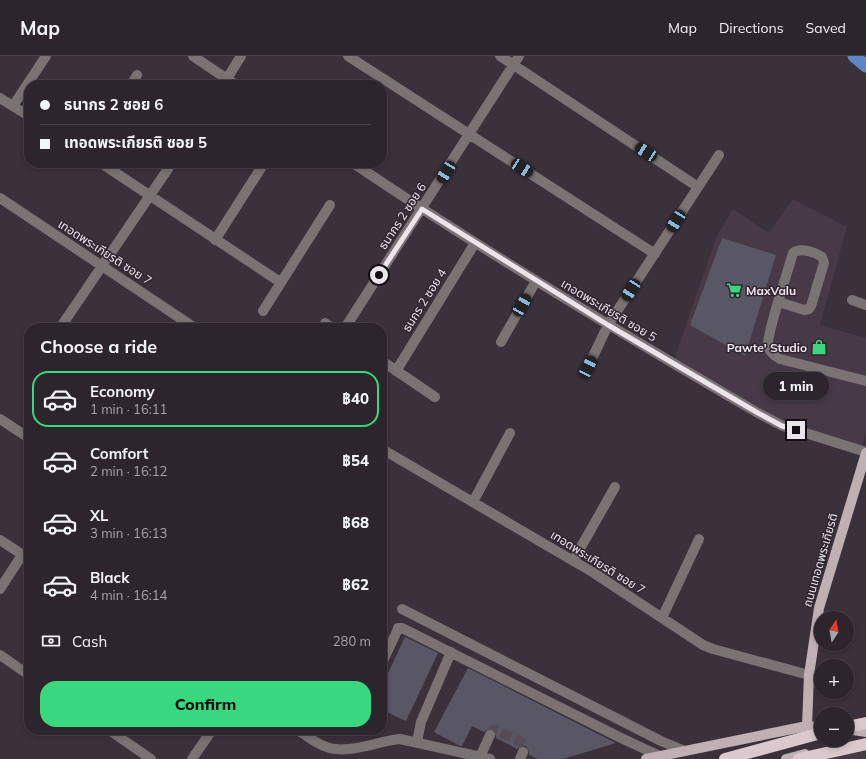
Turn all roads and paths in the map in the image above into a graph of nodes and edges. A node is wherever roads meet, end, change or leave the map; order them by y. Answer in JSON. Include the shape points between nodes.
{"nodes":[{"id":1,"x":46,"y":56,"type":"edge"},
{"id":2,"x":193,"y":56,"type":"edge"},
{"id":3,"x":241,"y":56,"type":"edge"},
{"id":4,"x":348,"y":56,"type":"edge"},
{"id":5,"x":500,"y":56,"type":"edge"},
{"id":6,"x":516,"y":60,"type":"edge"},
{"id":7,"x":137,"y":75,"type":"dead end"},
{"id":8,"x":30,"y":80,"type":"edge"},
{"id":9,"x":134,"y":80,"type":"edge"},
{"id":10,"x":223,"y":80,"type":"edge"},
{"id":11,"x":226,"y":80,"type":"edge"},
{"id":12,"x":385,"y":80,"type":"edge"},
{"id":13,"x":387,"y":81,"type":"edge"},
{"id":14,"x":24,"y":89,"type":"edge"},
{"id":15,"x":0,"y":98,"type":"edge"},
{"id":16,"x":13,"y":106,"type":"junction"},
{"id":17,"x":24,"y":113,"type":"edge"},
{"id":18,"x":469,"y":134,"type":"junction"},
{"id":19,"x":719,"y":156,"type":"dead end"},
{"id":20,"x":109,"y":168,"type":"edge"},
{"id":21,"x":169,"y":168,"type":"edge"},
{"id":22,"x":261,"y":168,"type":"dead end"},
{"id":23,"x":360,"y":168,"type":"edge"},
{"id":24,"x":698,"y":187,"type":"junction"},
{"id":25,"x":151,"y":195,"type":"junction"},
{"id":26,"x":0,"y":198,"type":"edge"},
{"id":27,"x":330,"y":205,"type":"dead end"},
{"id":28,"x":422,"y":209,"type":"junction"},
{"id":29,"x":215,"y":240,"type":"junction"},
{"id":30,"x":475,"y":243,"type":"junction"},
{"id":31,"x":655,"y":254,"type":"junction"},
{"id":32,"x":102,"y":267,"type":"junction"},
{"id":33,"x":536,"y":281,"type":"junction"},
{"id":34,"x":280,"y":282,"type":"junction"},
{"id":35,"x":852,"y":300,"type":"dead end"},
{"id":36,"x":779,"y":302,"type":"junction"},
{"id":37,"x":866,"y":305,"type":"edge"},
{"id":38,"x":263,"y":311,"type":"dead end"},
{"id":39,"x":63,"y":323,"type":"edge"},
{"id":40,"x":187,"y":323,"type":"edge"},
{"id":41,"x":348,"y":323,"type":"edge"},
{"id":42,"x":608,"y":325,"type":"junction"},
{"id":43,"x":501,"y":342,"type":"dead end"},
{"id":44,"x":387,"y":365,"type":"edge"},
{"id":45,"x":588,"y":367,"type":"dead end"},
{"id":46,"x":396,"y":371,"type":"junction"},
{"id":47,"x":866,"y":381,"type":"edge"},
{"id":48,"x":435,"y":397,"type":"dead end"},
{"id":49,"x":3,"y":421,"type":"edge"},
{"id":50,"x":510,"y":433,"type":"dead end"},
{"id":51,"x":24,"y":435,"type":"edge"},
{"id":52,"x":387,"y":452,"type":"edge"},
{"id":53,"x":865,"y":456,"type":"edge"},
{"id":54,"x":615,"y":487,"type":"dead end"},
{"id":55,"x":473,"y":502,"type":"junction"},
{"id":56,"x":699,"y":539,"type":"dead end"},
{"id":57,"x":0,"y":540,"type":"edge"},
{"id":58,"x":24,"y":556,"type":"edge"},
{"id":59,"x":24,"y":559,"type":"edge"},
{"id":60,"x":573,"y":561,"type":"junction"},
{"id":61,"x":0,"y":589,"type":"edge"},
{"id":62,"x":402,"y":609,"type":"dead end"},
{"id":63,"x":662,"y":618,"type":"junction"},
{"id":64,"x":387,"y":652,"type":"edge"},
{"id":65,"x":451,"y":652,"type":"junction"},
{"id":66,"x":0,"y":655,"type":"edge"},
{"id":67,"x":24,"y":672,"type":"edge"},
{"id":68,"x":809,"y":675,"type":"junction"},
{"id":69,"x":866,"y":723,"type":"edge"},
{"id":70,"x":807,"y":726,"type":"junction"},
{"id":71,"x":814,"y":726,"type":"edge"},
{"id":72,"x":854,"y":726,"type":"edge"},
{"id":73,"x":854,"y":729,"type":"edge"},
{"id":74,"x":866,"y":732,"type":"edge"},
{"id":75,"x":116,"y":735,"type":"edge"},
{"id":76,"x":209,"y":735,"type":"edge"},
{"id":77,"x":305,"y":735,"type":"edge"},
{"id":78,"x":490,"y":735,"type":"dead end"},
{"id":79,"x":814,"y":735,"type":"edge"},
{"id":80,"x":866,"y":739,"type":"edge"},
{"id":81,"x":417,"y":742,"type":"junction"},
{"id":82,"x":866,"y":744,"type":"edge"},
{"id":83,"x":685,"y":751,"type":"junction"},
{"id":84,"x":660,"y":756,"type":"junction"},
{"id":85,"x":485,"y":758,"type":"edge"},
{"id":86,"x":151,"y":759,"type":"edge"},
{"id":87,"x":192,"y":759,"type":"edge"},
{"id":88,"x":646,"y":759,"type":"edge"},
{"id":89,"x":725,"y":759,"type":"edge"},
{"id":90,"x":786,"y":759,"type":"edge"},
{"id":91,"x":799,"y":759,"type":"edge"}],
"edges":[{"from":1,"to":8,"type":"street"},
{"from":2,"to":10,"type":"street"},
{"from":3,"to":11,"type":"street"},
{"from":4,"to":12,"type":"street"},
{"from":5,"to":6,"type":"street"},
{"from":6,"to":18,"type":"street","name":"ธนากร 2 ซอย 6"},
{"from":6,"to":24,"type":"street"},
{"from":7,"to":9,"type":"street"},
{"from":13,"to":18,"type":"street"},
{"from":14,"to":16,"type":"street"},
{"from":15,"to":16,"type":"street"},
{"from":16,"to":17,"type":"street"},
{"from":18,"to":28,"type":"street","name":"ธนากร 2 ซอย 6"},
{"from":18,"to":31,"type":"street"},
{"from":19,"to":24,"type":"street"},
{"from":20,"to":25,"type":"street"},
{"from":21,"to":25,"type":"street"},
{"from":22,"to":29,"type":"street"},
{"from":23,"to":28,"type":"street","name":"เทอดพระเกียรติ ซอย 5"},
{"from":24,"to":31,"type":"street"},
{"from":25,"to":29,"type":"street"},
{"from":25,"to":32,"type":"street"},
{"from":26,"to":32,"type":"street","name":"เทอดพระเกียรติ ซอย 7"},
{"from":27,"to":34,"type":"street"},
{"from":28,"to":30,"type":"street","name":"เทอดพระเกียรติ ซอย 5"},
{"from":28,"to":41,"type":"street","name":"ธนากร 2 ซอย 6"},
{"from":29,"to":34,"type":"street"},
{"from":30,"to":33,"type":"street","name":"เทอดพระเกียรติ ซอย 5"},
{"from":30,"to":46,"type":"street","name":"ธนกร 2 ซอย 4"},
{"from":31,"to":42,"type":"street"},
{"from":32,"to":39,"type":"street"},
{"from":32,"to":40,"type":"street","name":"เทอดพระเกียรติ ซอย 7"},
{"from":33,"to":42,"type":"street","name":"เทอดพระเกียรติ ซอย 5"},
{"from":33,"to":43,"type":"street"},
{"from":34,"to":38,"type":"street"},
{"from":35,"to":37,"type":"street"},
{"from":36,"to":36,"type":"street","via":[[793,254],[801,250],[822,257],[824,263],[809,309],[804,310]]},
{"from":36,"to":47,"type":"street","via":[[769,335],[768,345],[772,354],[780,359]]},
{"from":42,"to":45,"type":"street"},
{"from":42,"to":53,"type":"street","name":"เทอดพระเกียรติ ซอย 5","via":[[782,426]]},
{"from":44,"to":46,"type":"street"},
{"from":46,"to":48,"type":"street"},
{"from":49,"to":51,"type":"street"},
{"from":50,"to":55,"type":"street"},
{"from":52,"to":55,"type":"street","name":"เทอดพระเกียรติ ซอย 7"},
{"from":53,"to":68,"type":"main road","name":"ถนนเทอดพระเกียรติ","via":[[819,608]]},
{"from":54,"to":60,"type":"street"},
{"from":55,"to":60,"type":"street","name":"เทอดพระเกียรติ ซอย 7"},
{"from":56,"to":63,"type":"street"},
{"from":57,"to":58,"type":"street"},
{"from":59,"to":61,"type":"street"},
{"from":60,"to":63,"type":"street","name":"เทอดพระเกียรติ ซอย 7"},
{"from":62,"to":83,"type":"street"},
{"from":63,"to":68,"type":"street","name":"เทอดพระเกียรติ ซอย 7","via":[[713,650]]},
{"from":64,"to":65,"type":"street","via":[[400,628]]},
{"from":65,"to":81,"type":"street","via":[[421,722]]},
{"from":65,"to":84,"type":"street"},
{"from":66,"to":67,"type":"street"},
{"from":68,"to":70,"type":"main road","name":"ถนนเทอดพระเกียรติ"},
{"from":69,"to":72,"type":"highway"},
{"from":70,"to":71,"type":"main road"},
{"from":70,"to":83,"type":"main road"},
{"from":73,"to":74,"type":"main road"},
{"from":75,"to":86,"type":"street"},
{"from":76,"to":87,"type":"street"},
{"from":77,"to":81,"type":"street","via":[[334,749],[350,749],[388,740]]},
{"from":78,"to":85,"type":"street"},
{"from":79,"to":89,"type":"highway"},
{"from":80,"to":90,"type":"main road"},
{"from":81,"to":85,"type":"street"},
{"from":82,"to":91,"type":"highway"},
{"from":83,"to":84,"type":"main road"},
{"from":84,"to":88,"type":"main road"}]}
